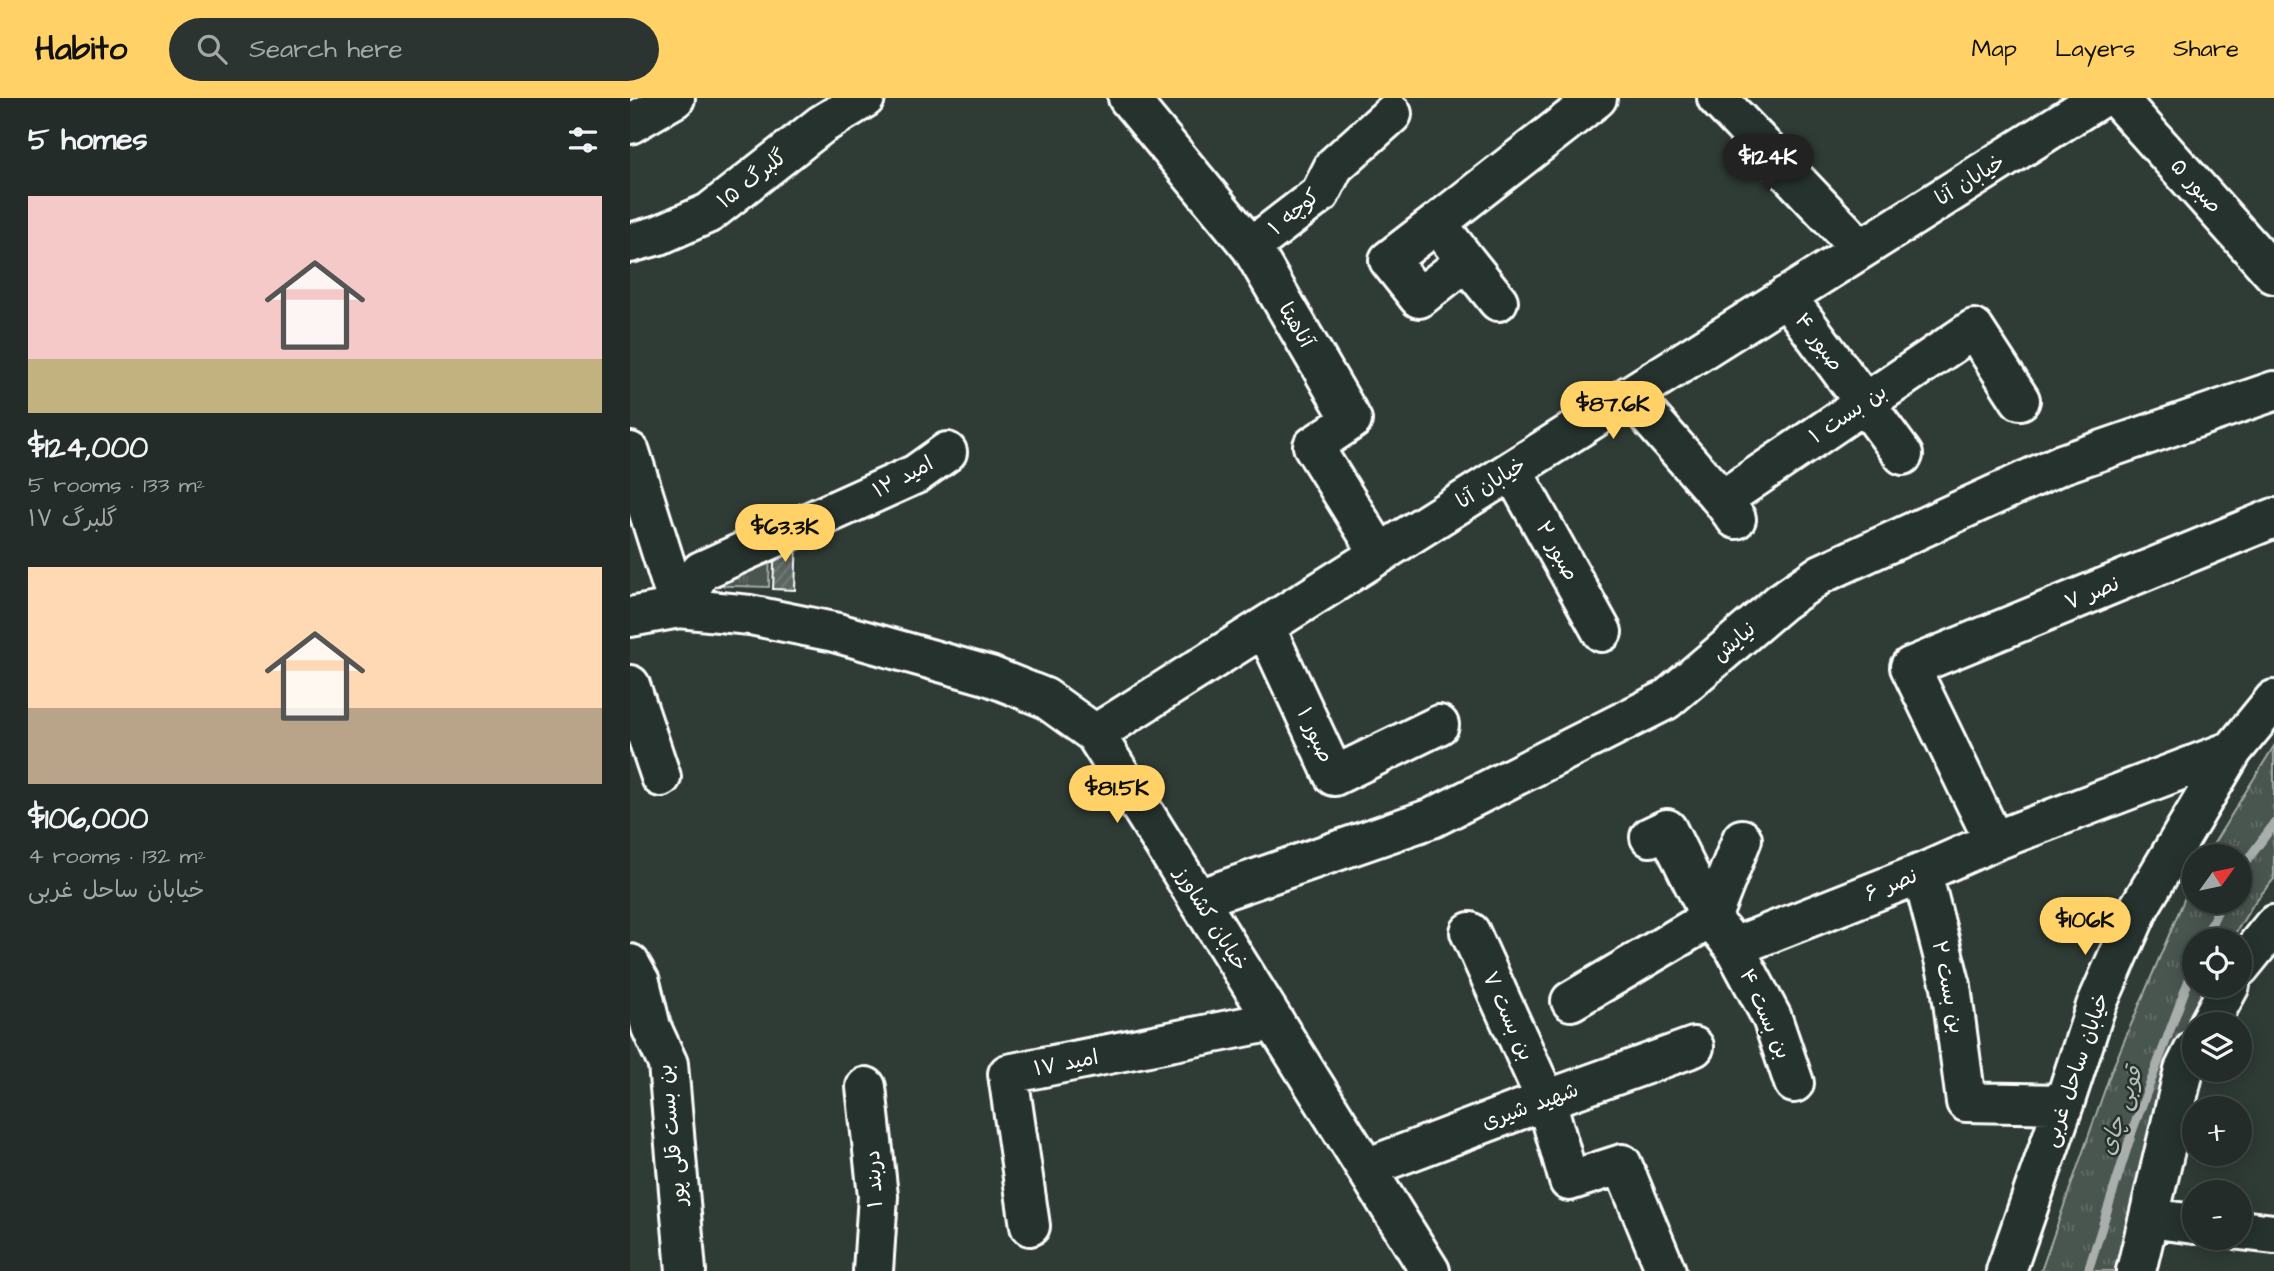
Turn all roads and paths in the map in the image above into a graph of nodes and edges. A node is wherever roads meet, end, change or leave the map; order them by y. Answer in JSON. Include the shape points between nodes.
{"nodes":[{"id":1,"x":675,"y":98,"type":"edge"},
{"id":2,"x":865,"y":98,"type":"edge"},
{"id":3,"x":1128,"y":98,"type":"edge"},
{"id":4,"x":1598,"y":98,"type":"edge"},
{"id":5,"x":1717,"y":98,"type":"edge"},
{"id":6,"x":2099,"y":98,"type":"edge"},
{"id":7,"x":2117,"y":98,"type":"edge"},
{"id":8,"x":1392,"y":114,"type":"dead end"},
{"id":9,"x":630,"y":124,"type":"edge"},
{"id":10,"x":1437,"y":223,"type":"junction"},
{"id":11,"x":630,"y":243,"type":"edge"},
{"id":12,"x":1251,"y":247,"type":"junction"},
{"id":13,"x":1861,"y":249,"type":"junction"},
{"id":14,"x":1466,"y":261,"type":"junction"},
{"id":15,"x":2274,"y":274,"type":"edge"},
{"id":16,"x":1786,"y":296,"type":"junction"},
{"id":17,"x":1498,"y":301,"type":"dead end"},
{"id":18,"x":2274,"y":391,"type":"edge"},
{"id":19,"x":1630,"y":395,"type":"junction"},
{"id":20,"x":2020,"y":400,"type":"dead end"},
{"id":21,"x":1864,"y":404,"type":"junction"},
{"id":22,"x":630,"y":452,"type":"edge"},
{"id":23,"x":947,"y":452,"type":"dead end"},
{"id":24,"x":1903,"y":455,"type":"dead end"},
{"id":25,"x":1512,"y":470,"type":"junction"},
{"id":26,"x":2274,"y":518,"type":"edge"},
{"id":27,"x":1380,"y":554,"type":"junction"},
{"id":28,"x":678,"y":608,"type":"junction"},
{"id":29,"x":630,"y":617,"type":"edge"},
{"id":30,"x":1265,"y":627,"type":"junction"},
{"id":31,"x":1602,"y":632,"type":"dead end"},
{"id":32,"x":630,"y":685,"type":"edge"},
{"id":33,"x":2274,"y":700,"type":"edge"},
{"id":34,"x":1439,"y":725,"type":"dead end"},
{"id":35,"x":1095,"y":734,"type":"junction"},
{"id":36,"x":2233,"y":750,"type":"junction"},
{"id":37,"x":661,"y":777,"type":"dead end"},
{"id":38,"x":1650,"y":836,"type":"dead end"},
{"id":39,"x":1742,"y":839,"type":"dead end"},
{"id":40,"x":1994,"y":841,"type":"junction"},
{"id":41,"x":1922,"y":873,"type":"junction"},
{"id":42,"x":1198,"y":899,"type":"junction"},
{"id":43,"x":2274,"y":925,"type":"edge"},
{"id":44,"x":1471,"y":932,"type":"dead end"},
{"id":45,"x":1723,"y":933,"type":"junction"},
{"id":46,"x":2252,"y":952,"type":"edge"},
{"id":47,"x":630,"y":964,"type":"edge"},
{"id":48,"x":1571,"y":1001,"type":"dead end"},
{"id":49,"x":1274,"y":1021,"type":"junction"},
{"id":50,"x":1694,"y":1047,"type":"dead end"},
{"id":51,"x":2182,"y":1074,"type":"edge"},
{"id":52,"x":1794,"y":1083,"type":"dead end"},
{"id":53,"x":866,"y":1087,"type":"dead end"},
{"id":54,"x":1546,"y":1100,"type":"junction"},
{"id":55,"x":2064,"y":1104,"type":"junction"},
{"id":56,"x":1366,"y":1168,"type":"junction"},
{"id":57,"x":2149,"y":1218,"type":"junction"},
{"id":58,"x":2182,"y":1222,"type":"edge"},
{"id":59,"x":1030,"y":1226,"type":"dead end"},
{"id":60,"x":2252,"y":1231,"type":"edge"},
{"id":61,"x":2274,"y":1234,"type":"edge"},
{"id":62,"x":686,"y":1271,"type":"edge"},
{"id":63,"x":873,"y":1271,"type":"edge"},
{"id":64,"x":1430,"y":1271,"type":"edge"},
{"id":65,"x":1666,"y":1271,"type":"edge"},
{"id":66,"x":2006,"y":1271,"type":"edge"},
{"id":67,"x":2136,"y":1271,"type":"edge"}],
"edges":[{"from":1,"to":9,"type":"street"},
{"from":2,"to":11,"type":"street","name":"گلبرگ ۱۵","via":[[821,125],[709,213]]},
{"from":3,"to":12,"type":"street","name":"آناهیتا"},
{"from":4,"to":10,"type":"street"},
{"from":5,"to":13,"type":"street"},
{"from":6,"to":13,"type":"street","name":"خیابان آنا"},
{"from":7,"to":15,"type":"street","name":"صبور ۵"},
{"from":8,"to":12,"type":"street","name":"کوچه ۱","via":[[1334,166],[1320,194]]},
{"from":10,"to":14,"type":"street"},
{"from":10,"to":14,"type":"street","via":[[1389,260],[1419,298]]},
{"from":12,"to":27,"type":"street","name":"آناهیتا","via":[[1352,420],[1312,446]]},
{"from":13,"to":16,"type":"street","name":"خیابان آنا"},
{"from":14,"to":17,"type":"street"},
{"from":16,"to":19,"type":"street","name":"خیابان آنا"},
{"from":16,"to":21,"type":"street","name":"صبور ۴"},
{"from":18,"to":42,"type":"street","name":"نیایش","via":[[2062,464],[1821,574],[1666,700],[1432,818]]},
{"from":19,"to":21,"type":"street","name":"بن بست ۱","via":[[1730,510]]},
{"from":19,"to":25,"type":"street","name":"خیابان آنا"},
{"from":20,"to":21,"type":"street","name":"بن بست ۱","via":[[1974,329]]},
{"from":21,"to":24,"type":"street","name":"صبور ۴"},
{"from":22,"to":28,"type":"street"},
{"from":23,"to":28,"type":"street","name":"امید ۱۲","via":[[916,474],[701,571]]},
{"from":25,"to":27,"type":"street","name":"خیابان آنا"},
{"from":25,"to":31,"type":"street","name":"صبور ۲"},
{"from":26,"to":40,"type":"street","name":"نصر ۷","via":[[1910,667]]},
{"from":27,"to":30,"type":"street","name":"خیابان آنا"},
{"from":28,"to":29,"type":"street","name":"خیابان کشاورز"},
{"from":28,"to":35,"type":"street","name":"خیابان کشاورز","via":[[750,615],[834,632],[990,676],[1045,698]]},
{"from":30,"to":34,"type":"street","name":"صبور ۱","via":[[1334,776]]},
{"from":30,"to":35,"type":"street","name":"خیابان آنا"},
{"from":32,"to":37,"type":"street"},
{"from":33,"to":36,"type":"street","name":"خیابان ساحل غربی"},
{"from":35,"to":42,"type":"street","name":"خیابان کشاورز"},
{"from":36,"to":40,"type":"street","name":"نصر ۶"},
{"from":36,"to":55,"type":"street","name":"خیابان ساحل غربی","via":[[2140,906],[2096,1006]]},
{"from":38,"to":45,"type":"street","name":"بن بست ۴","via":[[1667,829]]},
{"from":39,"to":45,"type":"street"},
{"from":40,"to":41,"type":"street","name":"نصر ۶"},
{"from":41,"to":45,"type":"street","name":"نصر ۶"},
{"from":41,"to":55,"type":"street","name":"بن بست ۲","via":[[1951,986],[1966,1102]]},
{"from":42,"to":49,"type":"street","name":"خیابان کشاورز"},
{"from":43,"to":46,"type":"street"},
{"from":44,"to":54,"type":"street","name":"بن بست ۷"},
{"from":45,"to":48,"type":"street","name":"نصر ۶"},
{"from":45,"to":52,"type":"street","name":"بن بست ۴","via":[[1772,1018]]},
{"from":47,"to":62,"type":"street","name":"بن بست قلی پور","via":[[668,1064]]},
{"from":49,"to":56,"type":"street","name":"خیابان کشاورز"},
{"from":49,"to":59,"type":"street","name":"امید ۱۷","via":[[1008,1074]]},
{"from":50,"to":54,"type":"street","name":"شهید شیری"},
{"from":51,"to":57,"type":"street"},
{"from":53,"to":63,"type":"street","name":"دربند ۱","via":[[878,1196]]},
{"from":54,"to":56,"type":"street","name":"شهید شیری"},
{"from":54,"to":65,"type":"street","name":"بن بست ۷","via":[[1569,1181],[1622,1164]]},
{"from":55,"to":66,"type":"street","name":"خیابان ساحل غربی"},
{"from":56,"to":64,"type":"street","name":"خیابان کشاورز"},
{"from":57,"to":58,"type":"street"},
{"from":57,"to":67,"type":"street"},
{"from":60,"to":61,"type":"street"}]}
